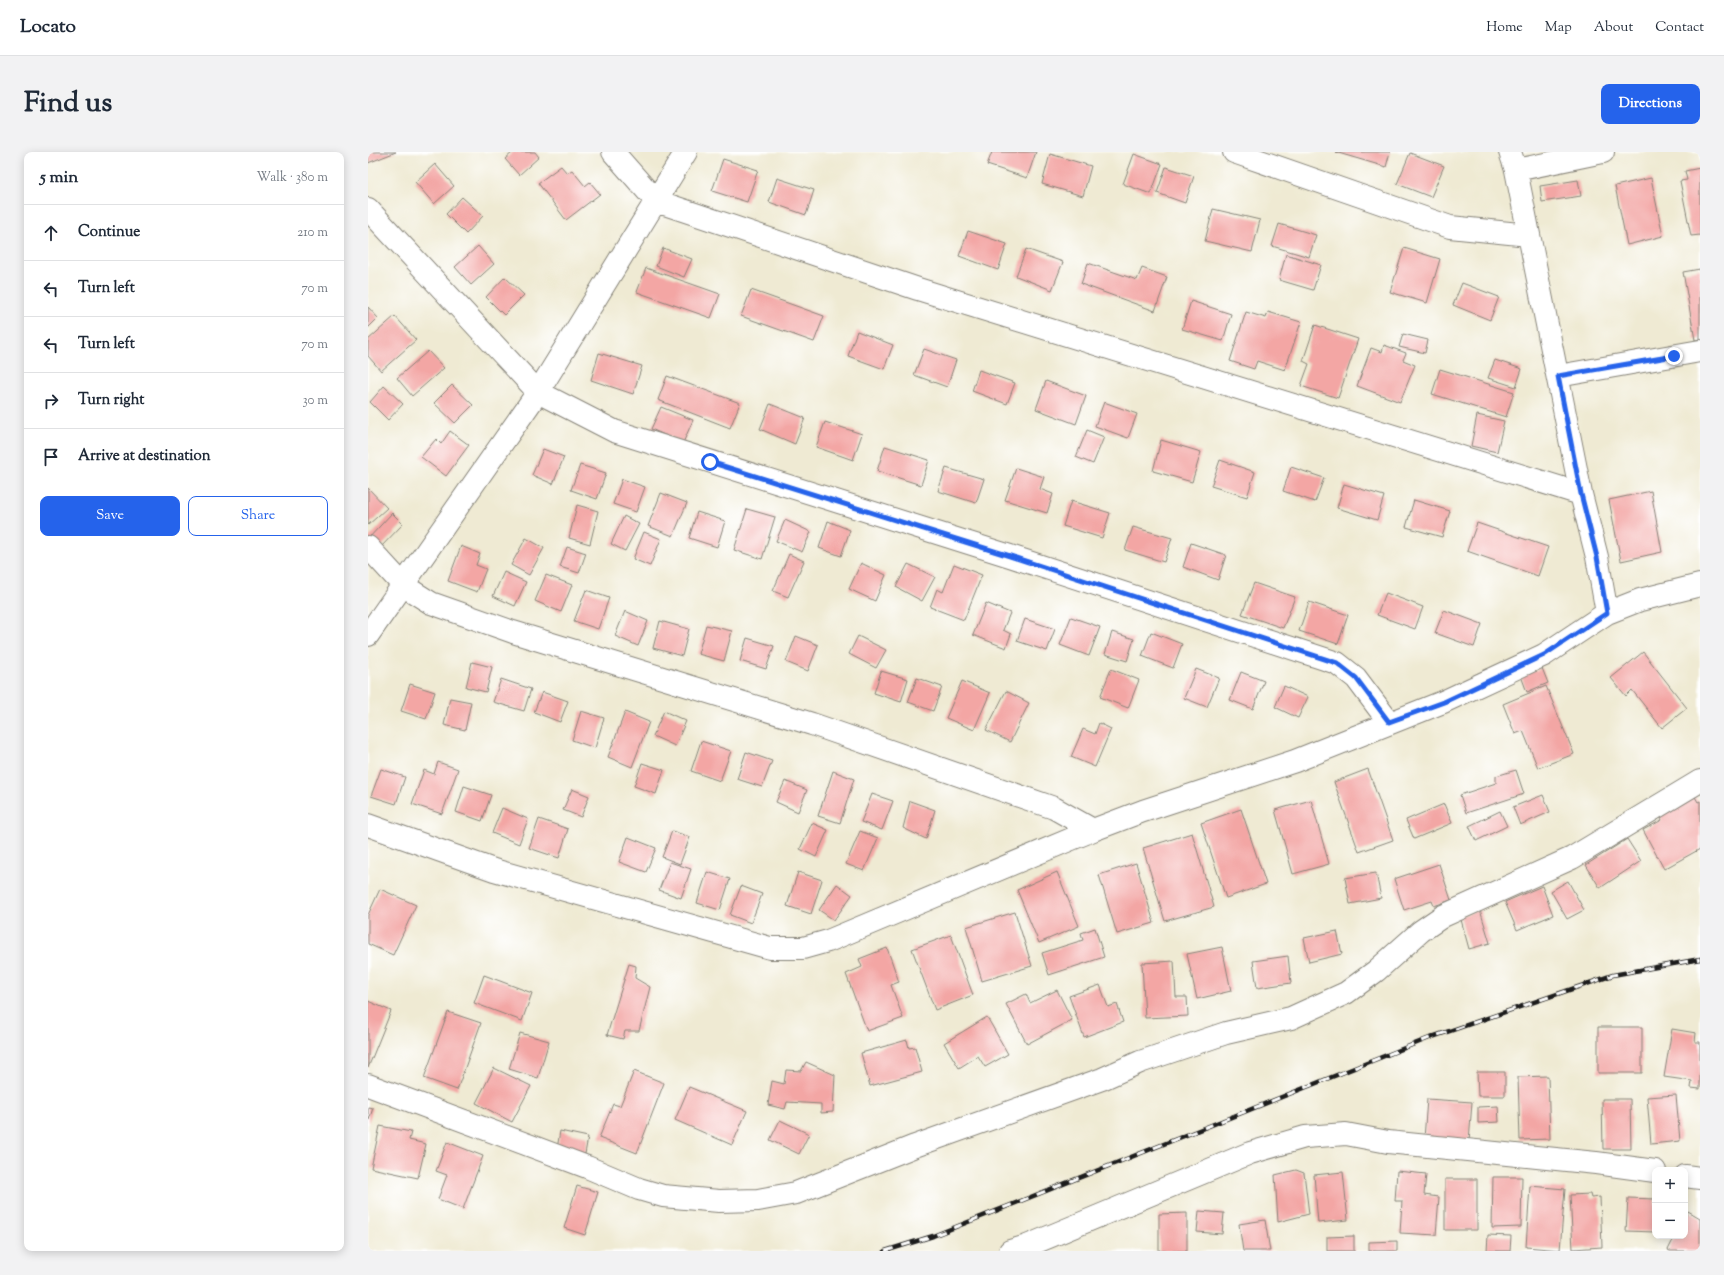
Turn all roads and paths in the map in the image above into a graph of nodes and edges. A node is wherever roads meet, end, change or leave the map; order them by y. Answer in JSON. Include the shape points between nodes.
{"nodes":[{"id":1,"x":612,"y":152,"type":"edge"},
{"id":2,"x":686,"y":152,"type":"edge"},
{"id":3,"x":1234,"y":152,"type":"edge"},
{"id":4,"x":1603,"y":152,"type":"edge"},
{"id":5,"x":1513,"y":161,"type":"edge"},
{"id":6,"x":656,"y":201,"type":"junction"},
{"id":7,"x":368,"y":209,"type":"edge"},
{"id":8,"x":1529,"y":235,"type":"junction"},
{"id":9,"x":1700,"y":351,"type":"edge"},
{"id":10,"x":1558,"y":376,"type":"junction"},
{"id":11,"x":538,"y":392,"type":"junction"},
{"id":12,"x":1581,"y":494,"type":"junction"},
{"id":13,"x":368,"y":547,"type":"edge"},
{"id":14,"x":1700,"y":585,"type":"edge"},
{"id":15,"x":404,"y":586,"type":"junction"},
{"id":16,"x":1607,"y":613,"type":"junction"},
{"id":17,"x":368,"y":635,"type":"edge"},
{"id":18,"x":1389,"y":722,"type":"junction"},
{"id":19,"x":1700,"y":781,"type":"edge"},
{"id":20,"x":368,"y":825,"type":"edge"},
{"id":21,"x":1093,"y":830,"type":"junction"},
{"id":22,"x":368,"y":1085,"type":"edge"},
{"id":23,"x":1652,"y":1171,"type":"edge"},
{"id":24,"x":1688,"y":1176,"type":"edge"},
{"id":25,"x":1700,"y":1178,"type":"edge"},
{"id":26,"x":1027,"y":1249,"type":"edge"}],
"edges":[{"from":1,"to":6,"type":"street"},
{"from":2,"to":6,"type":"street"},
{"from":3,"to":8,"type":"street","via":[[1450,227]]},
{"from":4,"to":5,"type":"street"},
{"from":5,"to":8,"type":"street"},
{"from":6,"to":11,"type":"street"},
{"from":6,"to":12,"type":"street","via":[[918,289]]},
{"from":7,"to":11,"type":"street"},
{"from":8,"to":10,"type":"street"},
{"from":9,"to":10,"type":"street"},
{"from":10,"to":12,"type":"street"},
{"from":11,"to":15,"type":"street"},
{"from":11,"to":18,"type":"street","via":[[614,431],[1337,663],[1356,678]]},
{"from":12,"to":16,"type":"street","via":[[1597,557]]},
{"from":13,"to":15,"type":"street"},
{"from":14,"to":16,"type":"street","via":[[1640,600]]},
{"from":15,"to":17,"type":"street"},
{"from":15,"to":21,"type":"street","via":[[431,603],[513,632],[812,724],[1046,805]]},
{"from":16,"to":18,"type":"street","via":[[1544,655],[1444,702]]},
{"from":18,"to":21,"type":"street","via":[[1295,761]]},
{"from":19,"to":22,"type":"street","via":[[1572,858],[1443,916],[1346,993],[1291,1018],[1226,1033],[1140,1062],[1102,1079],[915,1146],[796,1193],[758,1200],[719,1201],[663,1196]]},
{"from":20,"to":21,"type":"street","via":[[494,870],[770,948],[803,948],[828,941]]},
{"from":23,"to":26,"type":"street","via":[[1388,1142],[1346,1134],[1305,1137],[1250,1153]]},
{"from":24,"to":25,"type":"street"}]}
